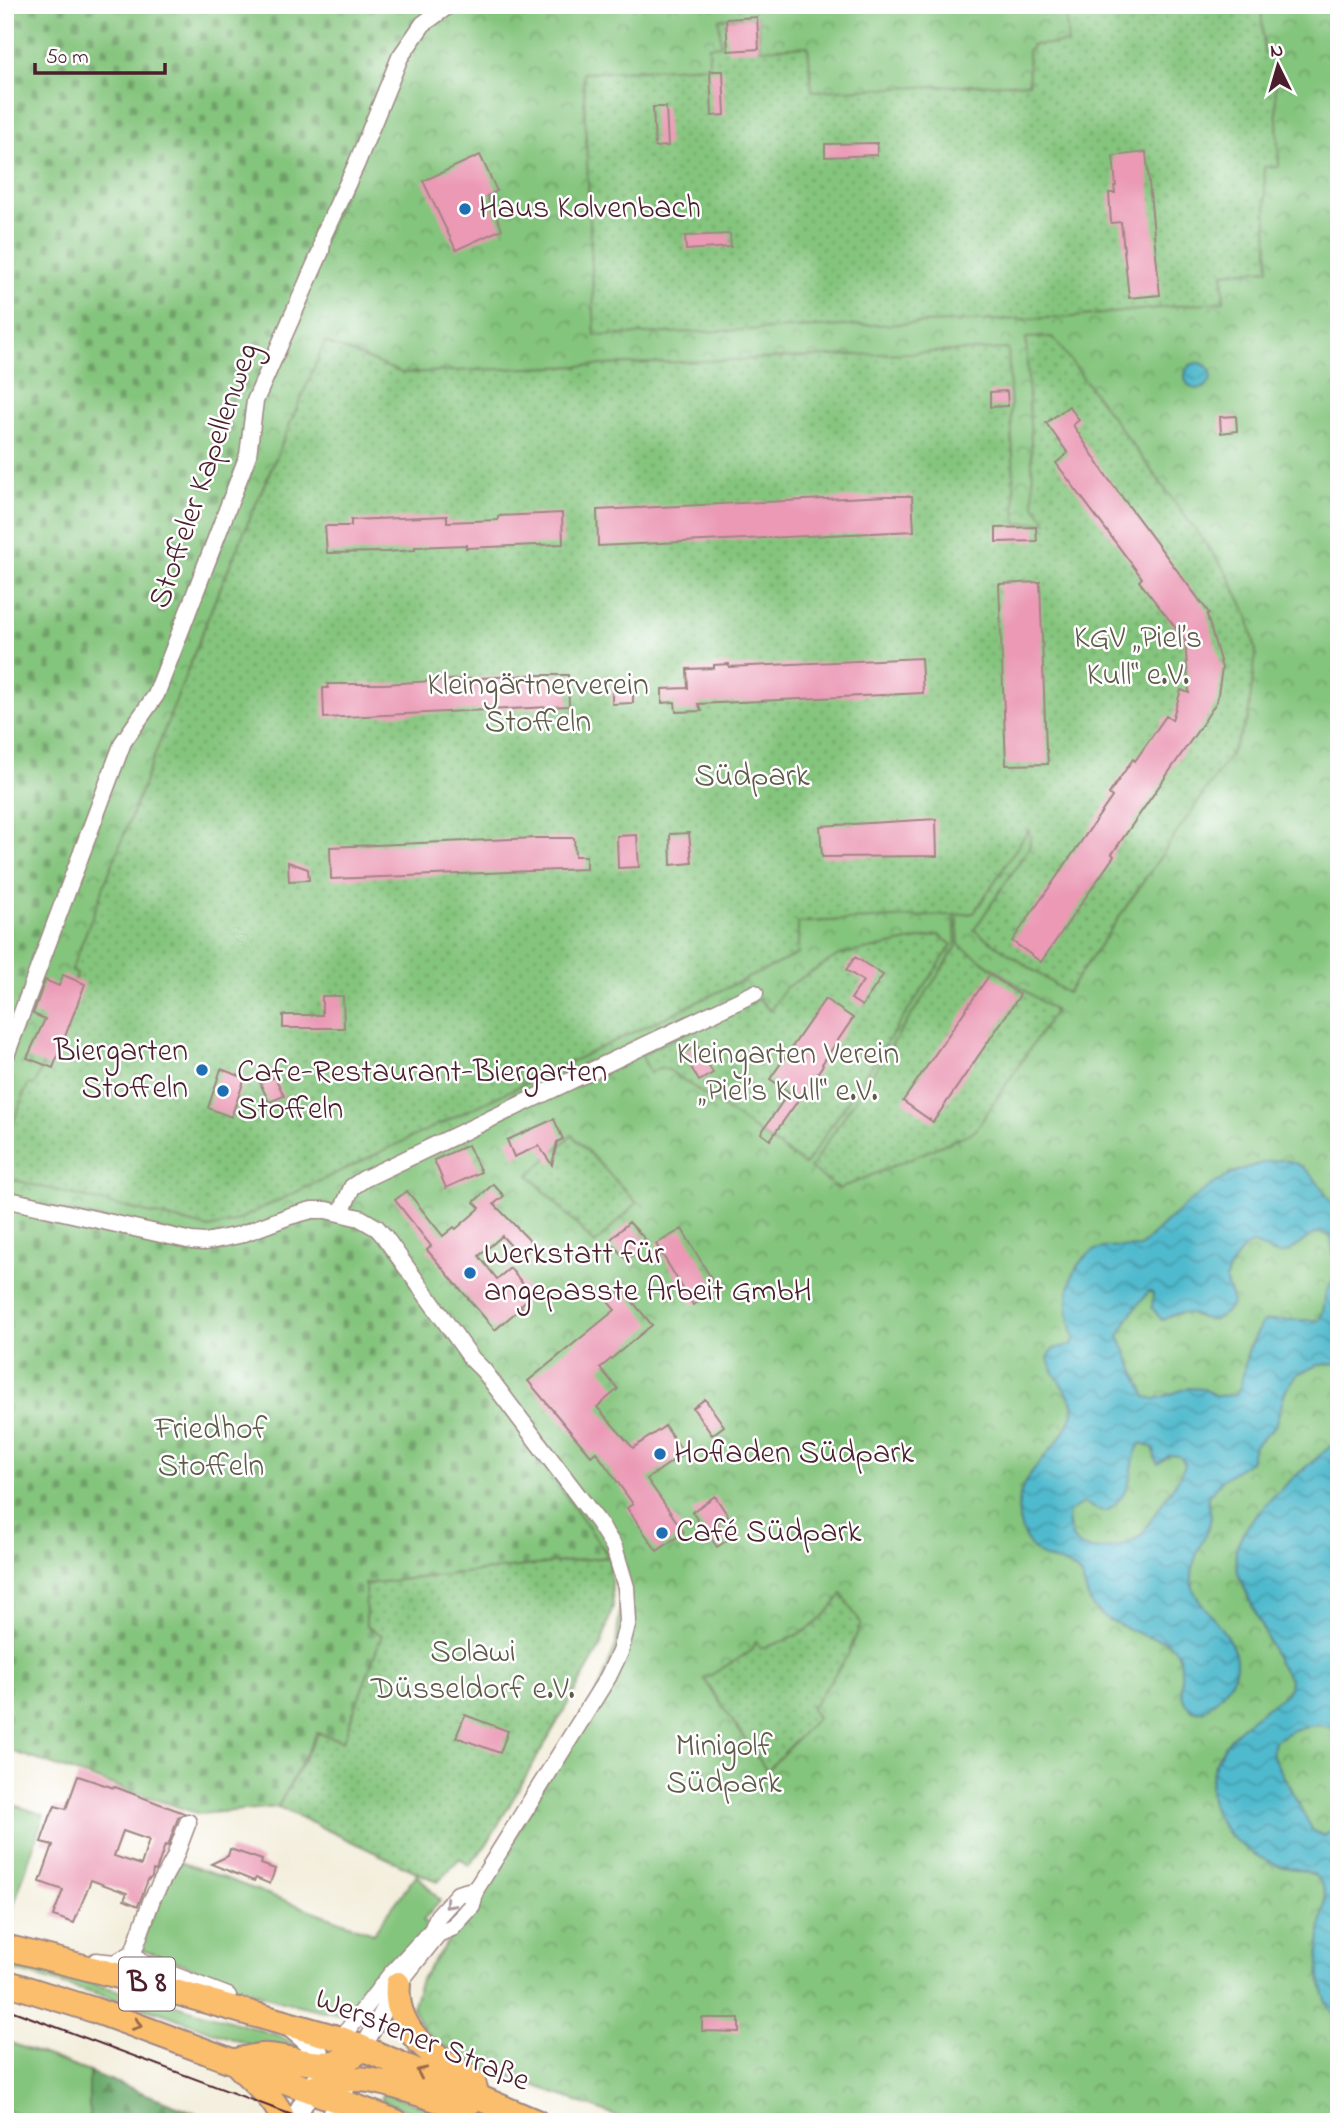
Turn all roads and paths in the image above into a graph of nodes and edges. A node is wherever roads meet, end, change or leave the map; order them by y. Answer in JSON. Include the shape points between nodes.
{"nodes":[{"id":1,"x":449,"y":5,"type":"edge"},
{"id":2,"x":755,"y":993,"type":"dead end"},
{"id":3,"x":5,"y":1058,"type":"edge"},
{"id":4,"x":5,"y":1199,"type":"edge"},
{"id":5,"x":341,"y":1213,"type":"junction"},
{"id":6,"x":188,"y":1822,"type":"dead end"},
{"id":7,"x":435,"y":1932,"type":"junction"},
{"id":8,"x":7,"y":1948,"type":"edge"},
{"id":9,"x":133,"y":1953,"type":"junction"},
{"id":10,"x":5,"y":1982,"type":"edge"},
{"id":11,"x":398,"y":1984,"type":"junction"},
{"id":12,"x":283,"y":2023,"type":"junction"},
{"id":13,"x":352,"y":2044,"type":"junction"},
{"id":14,"x":234,"y":2061,"type":"junction"},
{"id":15,"x":335,"y":2089,"type":"edge"},
{"id":16,"x":310,"y":2090,"type":"junction"},
{"id":17,"x":478,"y":2099,"type":"junction"},
{"id":18,"x":284,"y":2122,"type":"edge"},
{"id":19,"x":293,"y":2122,"type":"edge"},
{"id":20,"x":396,"y":2122,"type":"edge"},
{"id":21,"x":536,"y":2122,"type":"edge"}],
"edges":[{"from":1,"to":3,"type":"street","name":"Stoffeler Kapellenweg","via":[[423,24],[400,57],[324,236],[256,401],[248,455],[156,695],[123,743]]},
{"from":2,"to":5,"type":"street","via":[[364,1179],[352,1187]]},
{"from":4,"to":5,"type":"street","via":[[205,1242],[303,1212]]},
{"from":5,"to":7,"type":"street","via":[[368,1222],[384,1236],[607,1535],[626,1587],[628,1622],[612,1669],[476,1889],[458,1894],[438,1916]]},
{"from":6,"to":9,"type":"street"},
{"from":7,"to":11,"type":"street"},
{"from":7,"to":13,"type":"street","via":[[391,1974]]},
{"from":8,"to":9,"type":"street","name":"Werstener Straße","via":[[109,1963]]},
{"from":8,"to":12,"type":"main road","name":"Werstener Straße","number":"B 8"},
{"from":9,"to":12,"type":"street","name":"Werstener Straße","via":[[142,1963],[266,2009]]},
{"from":10,"to":14,"type":"main road","number":"B 8","one_way":true},
{"from":11,"to":13,"type":"street"},
{"from":11,"to":17,"type":"main road","via":[[399,2005],[410,2030],[434,2057],[472,2080]]},
{"from":12,"to":13,"type":"main road","name":"Werstener Straße","number":"B 8"},
{"from":12,"to":15,"type":"street","via":[[311,2044]]},
{"from":13,"to":15,"type":"main road"},
{"from":17,"to":13,"type":"main road","name":"Werstener Straße","number":"B 8","one_way":true},
{"from":14,"to":15,"type":"main road","via":[[266,2056],[296,2062]]},
{"from":14,"to":16,"type":"main road","number":"B 8"},
{"from":14,"to":18,"type":"main road","via":[[272,2099]]},
{"from":15,"to":16,"type":"main road","number":"B 8"},
{"from":15,"to":17,"type":"main road","via":[[382,2084],[458,2106]]},
{"from":15,"to":20,"type":"main road","number":"B 8"},
{"from":16,"to":19,"type":"street"},
{"from":17,"to":21,"type":"main road","name":"Werstener Straße","number":"B 8"}]}
